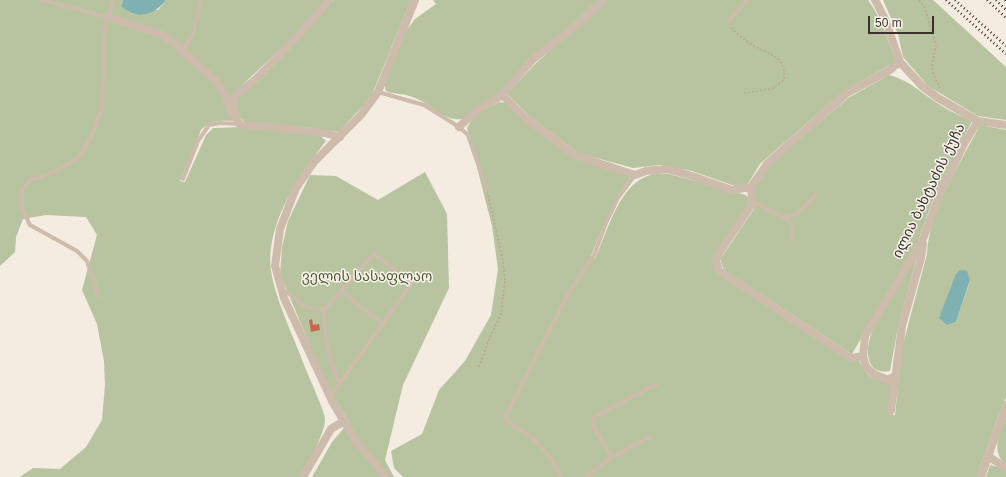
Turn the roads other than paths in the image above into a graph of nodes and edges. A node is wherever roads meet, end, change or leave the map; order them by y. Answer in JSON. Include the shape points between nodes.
{"nodes":[{"id":1,"x":41,"y":0,"type":"edge"},
{"id":2,"x":113,"y":0,"type":"edge"},
{"id":3,"x":201,"y":0,"type":"edge"},
{"id":4,"x":329,"y":0,"type":"edge"},
{"id":5,"x":415,"y":0,"type":"edge"},
{"id":6,"x":603,"y":0,"type":"edge"},
{"id":7,"x":747,"y":0,"type":"edge"},
{"id":8,"x":875,"y":0,"type":"edge"},
{"id":9,"x":108,"y":17,"type":"junction"},
{"id":10,"x":729,"y":21,"type":"road end"},
{"id":11,"x":183,"y":52,"type":"junction"},
{"id":12,"x":900,"y":62,"type":"junction"},
{"id":13,"x":378,"y":92,"type":"junction"},
{"id":14,"x":502,"y":95,"type":"junction"},
{"id":15,"x":978,"y":121,"type":"junction"},
{"id":16,"x":239,"y":124,"type":"junction"},
{"id":17,"x":1006,"y":125,"type":"edge"},
{"id":18,"x":459,"y":127,"type":"junction"},
{"id":19,"x":340,"y":137,"type":"junction"},
{"id":20,"x":635,"y":175,"type":"junction"},
{"id":21,"x":183,"y":179,"type":"dead end"},
{"id":22,"x":751,"y":187,"type":"junction"},
{"id":23,"x":487,"y":190,"type":"road end"},
{"id":24,"x":816,"y":195,"type":"dead end"},
{"id":25,"x":752,"y":201,"type":"junction"},
{"id":26,"x":785,"y":218,"type":"junction"},
{"id":27,"x":924,"y":236,"type":"junction"},
{"id":28,"x":792,"y":239,"type":"dead end"},
{"id":29,"x":281,"y":288,"type":"junction"},
{"id":30,"x":341,"y":291,"type":"junction"},
{"id":31,"x":99,"y":297,"type":"dead end"},
{"id":32,"x":325,"y":309,"type":"junction"},
{"id":33,"x":383,"y":324,"type":"junction"},
{"id":34,"x":863,"y":356,"type":"junction"},
{"id":35,"x":895,"y":376,"type":"junction"},
{"id":36,"x":340,"y":383,"type":"junction"},
{"id":37,"x":657,"y":384,"type":"dead end"},
{"id":38,"x":330,"y":397,"type":"junction"},
{"id":39,"x":1006,"y":404,"type":"edge"},
{"id":40,"x":891,"y":410,"type":"dead end"},
{"id":41,"x":344,"y":421,"type":"junction"},
{"id":42,"x":650,"y":436,"type":"dead end"},
{"id":43,"x":988,"y":456,"type":"junction"},
{"id":44,"x":612,"y":457,"type":"junction"},
{"id":45,"x":1006,"y":468,"type":"edge"},
{"id":46,"x":303,"y":477,"type":"edge"},
{"id":47,"x":386,"y":477,"type":"edge"},
{"id":48,"x":561,"y":477,"type":"edge"},
{"id":49,"x":586,"y":477,"type":"edge"},
{"id":50,"x":982,"y":477,"type":"edge"}],
"edges":[{"from":1,"to":9,"type":"lane"},
{"from":2,"to":9,"type":"lane"},
{"from":3,"to":11,"type":"lane","via":[[194,31]]},
{"from":4,"to":16,"type":"street","via":[[256,79],[235,96],[233,106]]},
{"from":5,"to":13,"type":"street"},
{"from":6,"to":14,"type":"street","via":[[576,26],[533,59]]},
{"from":7,"to":10,"type":"lane"},
{"from":8,"to":12,"type":"street","via":[[885,18]]},
{"from":9,"to":11,"type":"street","via":[[161,34]]},
{"from":9,"to":31,"type":"lane","via":[[104,33],[102,109],[92,134],[82,153],[66,166],[30,180],[22,190],[22,209],[30,224],[77,250],[87,261]]},
{"from":11,"to":16,"type":"street","via":[[217,82],[225,94],[233,118]]},
{"from":12,"to":15,"type":"street","via":[[922,86]]},
{"from":12,"to":22,"type":"street","via":[[847,93],[767,164]]},
{"from":13,"to":18,"type":"lane","via":[[424,105]]},
{"from":13,"to":19,"type":"street"},
{"from":14,"to":18,"type":"street","via":[[476,111]]},
{"from":14,"to":20,"type":"street","via":[[522,116],[574,155]]},
{"from":15,"to":17,"type":"street"},
{"from":15,"to":27,"type":"street","name":"ილია ბახტაძის ქუჩა","via":[[941,191]]},
{"from":16,"to":19,"type":"street","via":[[325,133]]},
{"from":16,"to":21,"type":"lane","via":[[209,125],[198,141]]},
{"from":18,"to":23,"type":"lane","via":[[468,135]]},
{"from":19,"to":29,"type":"street","via":[[314,162],[296,188],[286,211],[275,266]]},
{"from":20,"to":22,"type":"street","via":[[667,169],[732,190]]},
{"from":20,"to":48,"type":"lane","via":[[618,198],[594,255],[566,298],[507,414],[506,419],[513,427],[543,448]]},
{"from":22,"to":25,"type":"street"},
{"from":24,"to":26,"type":"lane","via":[[797,214]]},
{"from":25,"to":26,"type":"lane"},
{"from":25,"to":34,"type":"street","via":[[741,222],[718,253],[716,261],[719,271],[851,358]]},
{"from":26,"to":28,"type":"lane","via":[[792,228]]},
{"from":27,"to":34,"type":"street","name":"ილია ბახტაძის ქუჩა","via":[[865,336]]},
{"from":27,"to":35,"type":"street","via":[[922,258],[902,326]]},
{"from":29,"to":32,"type":"lane","via":[[308,308]]},
{"from":29,"to":38,"type":"street"},
{"from":30,"to":32,"type":"lane"},
{"from":30,"to":33,"type":"lane"},
{"from":30,"to":33,"type":"lane","via":[[374,254],[412,283]]},
{"from":32,"to":36,"type":"lane","via":[[324,320],[335,374]]},
{"from":33,"to":36,"type":"lane"},
{"from":34,"to":35,"type":"street","via":[[866,367],[874,374],[888,380]]},
{"from":35,"to":40,"type":"street"},
{"from":36,"to":38,"type":"lane"},
{"from":37,"to":44,"type":"lane","via":[[594,417],[594,428]]},
{"from":38,"to":41,"type":"street"},
{"from":39,"to":43,"type":"street"},
{"from":41,"to":46,"type":"street","via":[[331,429]]},
{"from":41,"to":47,"type":"street","via":[[354,440]]},
{"from":42,"to":44,"type":"lane"},
{"from":43,"to":45,"type":"street"},
{"from":43,"to":50,"type":"street"},
{"from":44,"to":49,"type":"lane"}]}
